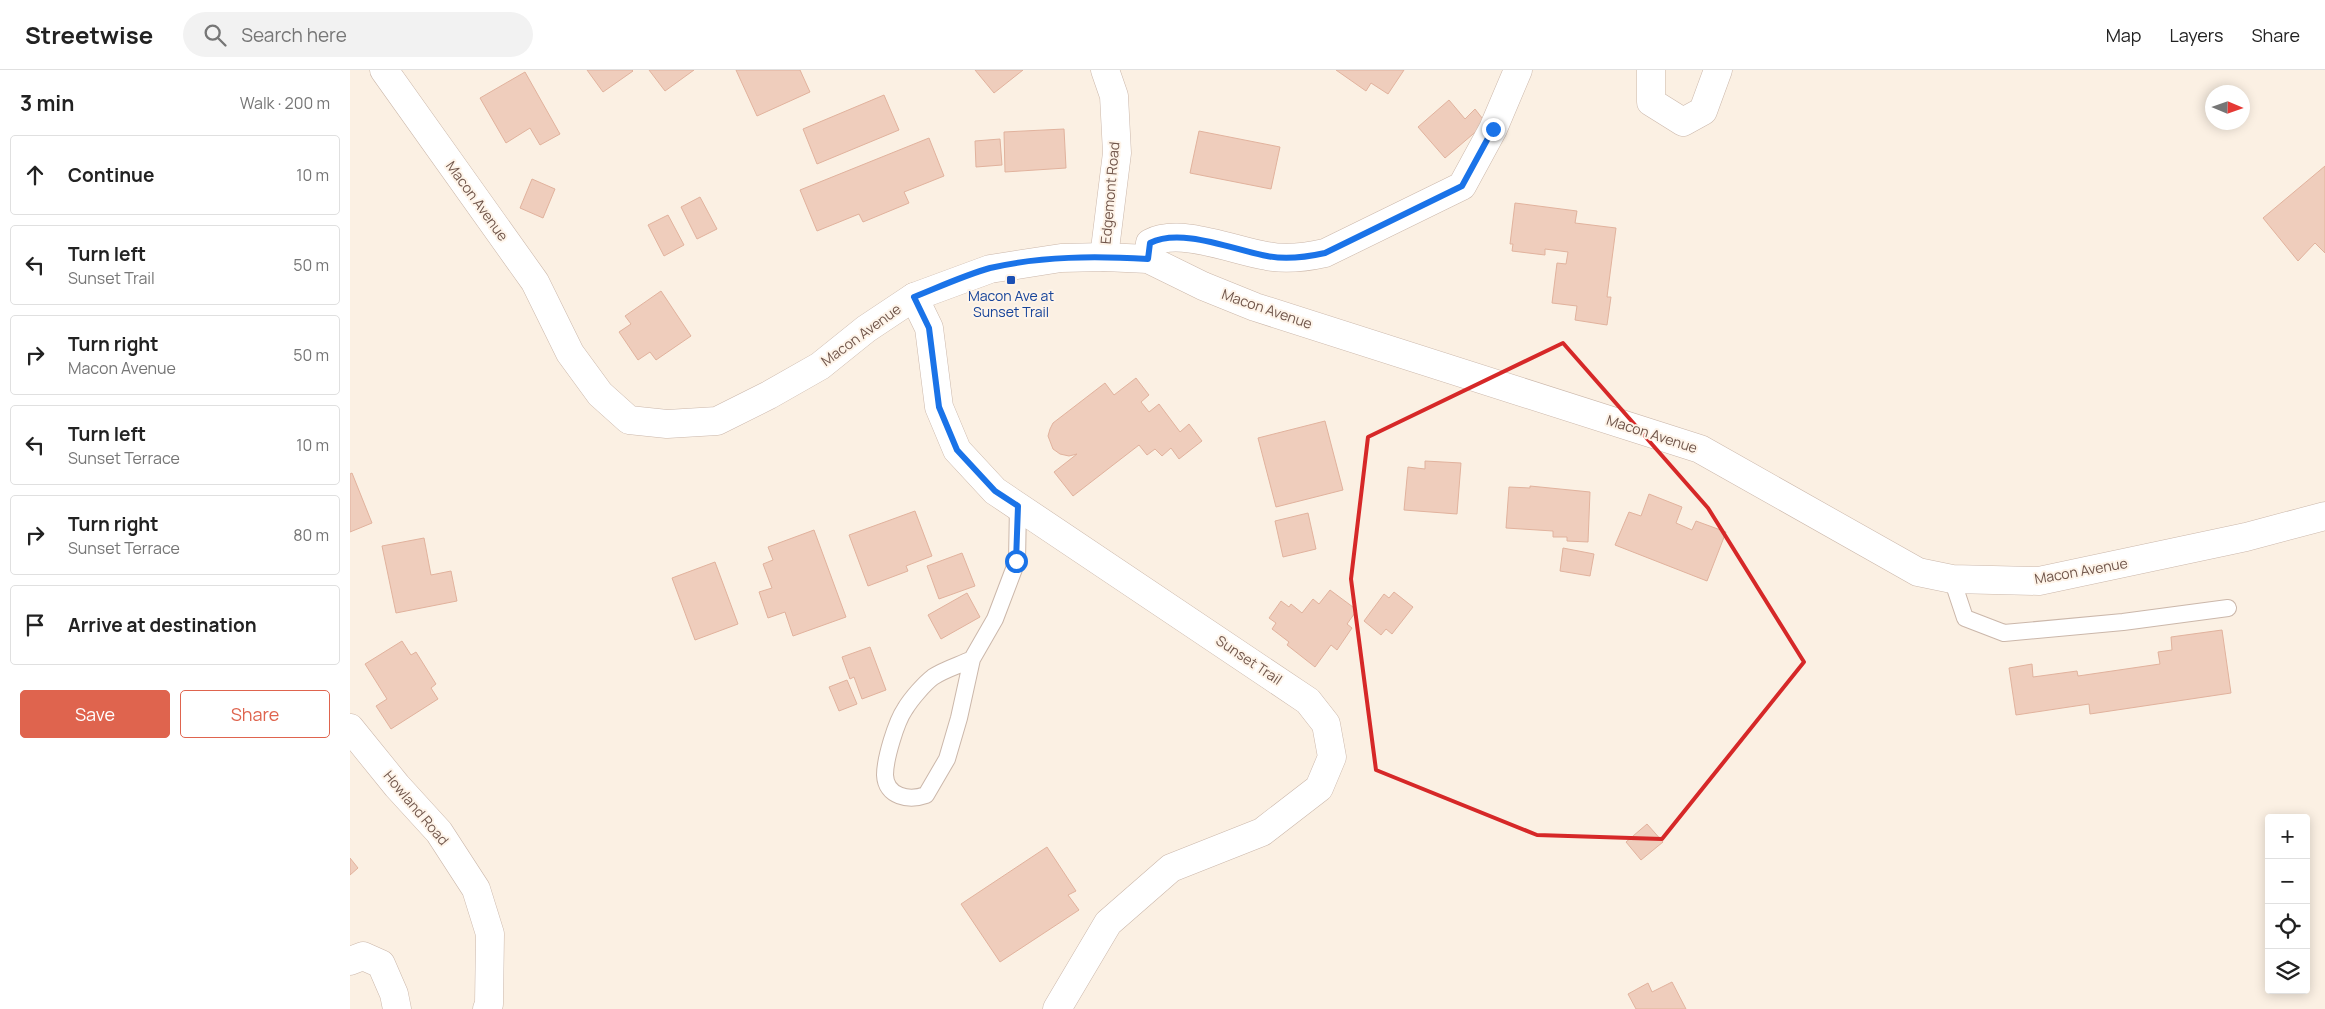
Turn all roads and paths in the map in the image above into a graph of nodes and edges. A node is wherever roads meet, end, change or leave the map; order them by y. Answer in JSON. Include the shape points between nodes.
{"nodes":[{"id":1,"x":384,"y":70,"type":"edge"},
{"id":2,"x":1105,"y":70,"type":"edge"},
{"id":3,"x":1518,"y":70,"type":"edge"},
{"id":4,"x":1651,"y":70,"type":"edge"},
{"id":5,"x":1718,"y":70,"type":"edge"},
{"id":6,"x":1104,"y":257,"type":"junction"},
{"id":7,"x":1148,"y":259,"type":"junction"},
{"id":8,"x":914,"y":297,"type":"junction"},
{"id":9,"x":1018,"y":506,"type":"junction"},
{"id":10,"x":2325,"y":516,"type":"edge"},
{"id":11,"x":1952,"y":579,"type":"junction"},
{"id":12,"x":2228,"y":608,"type":"dead end"},
{"id":13,"x":972,"y":659,"type":"junction"},
{"id":14,"x":350,"y":728,"type":"edge"},
{"id":15,"x":354,"y":954,"type":"edge"},
{"id":16,"x":397,"y":1009,"type":"edge"},
{"id":17,"x":487,"y":1009,"type":"edge"},
{"id":18,"x":1057,"y":1009,"type":"edge"}],
"edges":[{"from":1,"to":8,"type":"street","name":"Macon Avenue","via":[[535,282],[570,353],[600,394],[629,420],[666,424],[718,421],[820,366],[866,329]]},
{"from":2,"to":6,"type":"street","name":"Edgemont Road","via":[[1114,96],[1117,153]]},
{"from":3,"to":7,"type":"street","via":[[1493,129],[1462,186],[1325,253],[1307,257],[1269,257],[1220,244],[1170,237],[1150,243]]},
{"from":4,"to":5,"type":"street","via":[[1651,102],[1683,122],[1703,111]]},
{"from":6,"to":7,"type":"street","name":"Macon Avenue"},
{"from":6,"to":8,"type":"street","name":"Macon Avenue","via":[[1061,258],[990,268]]},
{"from":7,"to":11,"type":"street","name":"Macon Avenue","via":[[1255,307],[1700,448],[1918,572]]},
{"from":8,"to":9,"type":"street","name":"Sunset Trail","via":[[929,328],[939,407],[957,450],[995,491]]},
{"from":9,"to":13,"type":"lane","via":[[1016,561],[995,619]]},
{"from":9,"to":18,"type":"street","name":"Sunset Trail","via":[[1308,701],[1326,724],[1332,757],[1319,788],[1262,832],[1171,868],[1108,923]]},
{"from":10,"to":11,"type":"street","name":"Macon Avenue","via":[[2246,537],[2038,581]]},
{"from":11,"to":12,"type":"lane","via":[[1965,618],[2004,634]]},
{"from":13,"to":13,"type":"lane","via":[[947,759],[926,795],[913,800],[898,796],[885,776],[890,746],[904,709],[933,677]]},
{"from":14,"to":17,"type":"street","name":"Howland Road","via":[[439,832],[476,889],[490,934]]},
{"from":15,"to":16,"type":"street","via":[[381,964]]}]}
